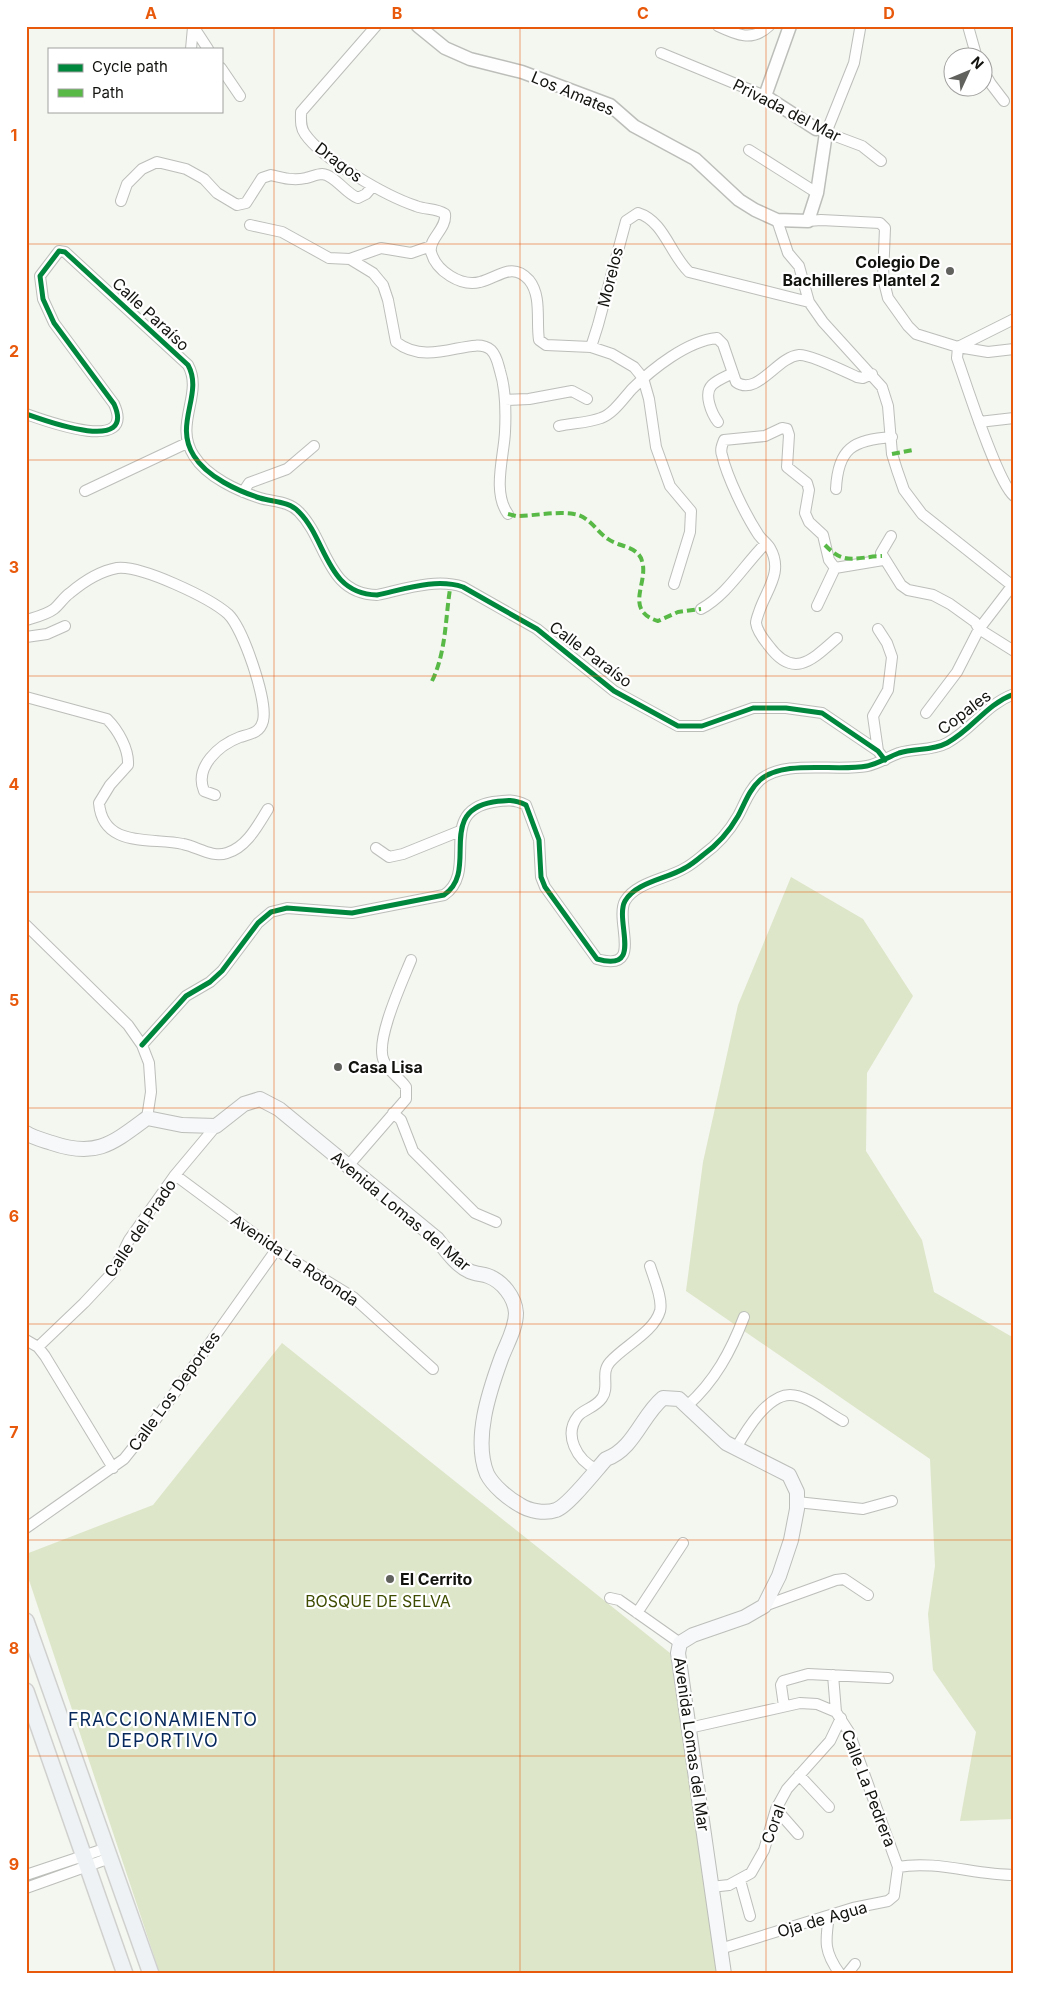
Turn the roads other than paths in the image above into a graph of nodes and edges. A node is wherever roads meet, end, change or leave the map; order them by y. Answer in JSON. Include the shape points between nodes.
{"nodes":[{"id":1,"x":376,"y":26,"type":"edge"},
{"id":2,"x":418,"y":26,"type":"edge"},
{"id":3,"x":718,"y":26,"type":"edge"},
{"id":4,"x":768,"y":26,"type":"edge"},
{"id":5,"x":790,"y":26,"type":"edge"},
{"id":6,"x":968,"y":26,"type":"edge"},
{"id":7,"x":193,"y":27,"type":"edge"},
{"id":8,"x":860,"y":29,"type":"dead end"},
{"id":9,"x":191,"y":48,"type":"edge"},
{"id":10,"x":207,"y":48,"type":"edge"},
{"id":11,"x":974,"y":48,"type":"edge"},
{"id":12,"x":661,"y":53,"type":"dead end"},
{"id":13,"x":222,"y":69,"type":"edge"},
{"id":14,"x":992,"y":84,"type":"edge"},
{"id":15,"x":240,"y":96,"type":"dead end"},
{"id":16,"x":765,"y":96,"type":"junction"},
{"id":17,"x":1004,"y":102,"type":"dead end"},
{"id":18,"x":821,"y":131,"type":"junction"},
{"id":19,"x":749,"y":150,"type":"dead end"},
{"id":20,"x":881,"y":161,"type":"dead end"},
{"id":21,"x":372,"y":187,"type":"junction"},
{"id":22,"x":818,"y":193,"type":"junction"},
{"id":23,"x":122,"y":201,"type":"dead end"},
{"id":24,"x":777,"y":220,"type":"junction"},
{"id":25,"x":808,"y":221,"type":"junction"},
{"id":26,"x":250,"y":225,"type":"dead end"},
{"id":27,"x":431,"y":246,"type":"junction"},
{"id":28,"x":350,"y":259,"type":"junction"},
{"id":29,"x":809,"y":302,"type":"junction"},
{"id":30,"x":1014,"y":319,"type":"edge"},
{"id":31,"x":591,"y":346,"type":"junction"},
{"id":32,"x":958,"y":347,"type":"junction"},
{"id":33,"x":1014,"y":349,"type":"edge"},
{"id":34,"x":733,"y":373,"type":"junction"},
{"id":35,"x":872,"y":374,"type":"junction"},
{"id":36,"x":643,"y":378,"type":"junction"},
{"id":37,"x":587,"y":399,"type":"dead end"},
{"id":38,"x":505,"y":400,"type":"junction"},
{"id":39,"x":26,"y":414,"type":"edge"},
{"id":40,"x":1014,"y":418,"type":"edge"},
{"id":41,"x":718,"y":422,"type":"dead end"},
{"id":42,"x":979,"y":422,"type":"junction"},
{"id":43,"x":559,"y":426,"type":"dead end"},
{"id":44,"x":892,"y":436,"type":"junction"},
{"id":45,"x":187,"y":443,"type":"junction"},
{"id":46,"x":314,"y":446,"type":"dead end"},
{"id":47,"x":836,"y":489,"type":"dead end"},
{"id":48,"x":85,"y":491,"type":"dead end"},
{"id":49,"x":242,"y":492,"type":"junction"},
{"id":50,"x":1014,"y":496,"type":"edge"},
{"id":51,"x":508,"y":514,"type":"dead end"},
{"id":52,"x":891,"y":536,"type":"dead end"},
{"id":53,"x":766,"y":543,"type":"junction"},
{"id":54,"x":883,"y":558,"type":"junction"},
{"id":55,"x":835,"y":568,"type":"junction"},
{"id":56,"x":674,"y":584,"type":"dead end"},
{"id":57,"x":1013,"y":586,"type":"edge"},
{"id":58,"x":817,"y":606,"type":"dead end"},
{"id":59,"x":701,"y":609,"type":"dead end"},
{"id":60,"x":26,"y":620,"type":"edge"},
{"id":61,"x":65,"y":626,"type":"dead end"},
{"id":62,"x":878,"y":629,"type":"dead end"},
{"id":63,"x":979,"y":630,"type":"junction"},
{"id":64,"x":26,"y":637,"type":"edge"},
{"id":65,"x":837,"y":638,"type":"dead end"},
{"id":66,"x":1014,"y":651,"type":"edge"},
{"id":67,"x":1014,"y":694,"type":"edge"},
{"id":68,"x":27,"y":701,"type":"edge"},
{"id":69,"x":926,"y":713,"type":"dead end"},
{"id":70,"x":878,"y":750,"type":"junction"},
{"id":71,"x":885,"y":760,"type":"junction"},
{"id":72,"x":215,"y":795,"type":"dead end"},
{"id":73,"x":268,"y":809,"type":"dead end"},
{"id":74,"x":460,"y":831,"type":"junction"},
{"id":75,"x":376,"y":848,"type":"dead end"},
{"id":76,"x":26,"y":925,"type":"edge"},
{"id":77,"x":412,"y":960,"type":"dead end"},
{"id":78,"x":142,"y":1045,"type":"junction"},
{"id":79,"x":393,"y":1113,"type":"junction"},
{"id":80,"x":147,"y":1118,"type":"junction"},
{"id":81,"x":216,"y":1126,"type":"junction"},
{"id":82,"x":26,"y":1134,"type":"edge"},
{"id":83,"x":348,"y":1166,"type":"junction"},
{"id":84,"x":175,"y":1175,"type":"junction"},
{"id":85,"x":496,"y":1222,"type":"dead end"},
{"id":86,"x":276,"y":1250,"type":"junction"},
{"id":87,"x":650,"y":1266,"type":"dead end"},
{"id":88,"x":744,"y":1317,"type":"dead end"},
{"id":89,"x":26,"y":1340,"type":"edge"},
{"id":90,"x":38,"y":1347,"type":"junction"},
{"id":91,"x":434,"y":1369,"type":"dead end"},
{"id":92,"x":687,"y":1406,"type":"junction"},
{"id":93,"x":842,"y":1421,"type":"dead end"},
{"id":94,"x":736,"y":1448,"type":"junction"},
{"id":95,"x":113,"y":1468,"type":"junction"},
{"id":96,"x":596,"y":1469,"type":"junction"},
{"id":97,"x":892,"y":1501,"type":"dead end"},
{"id":98,"x":797,"y":1502,"type":"junction"},
{"id":99,"x":26,"y":1528,"type":"edge"},
{"id":100,"x":683,"y":1544,"type":"dead end"},
{"id":101,"x":868,"y":1595,"type":"dead end"},
{"id":102,"x":610,"y":1598,"type":"dead end"},
{"id":103,"x":764,"y":1606,"type":"junction"},
{"id":104,"x":637,"y":1612,"type":"junction"},
{"id":105,"x":26,"y":1621,"type":"edge"},
{"id":106,"x":680,"y":1643,"type":"junction"},
{"id":107,"x":834,"y":1675,"type":"junction"},
{"id":108,"x":888,"y":1678,"type":"dead end"},
{"id":109,"x":26,"y":1691,"type":"edge"},
{"id":110,"x":784,"y":1706,"type":"junction"},
{"id":111,"x":838,"y":1715,"type":"junction"},
{"id":112,"x":689,"y":1728,"type":"junction"},
{"id":113,"x":799,"y":1775,"type":"junction"},
{"id":114,"x":829,"y":1806,"type":"dead end"},
{"id":115,"x":776,"y":1809,"type":"junction"},
{"id":116,"x":798,"y":1834,"type":"dead end"},
{"id":117,"x":109,"y":1853,"type":"junction"},
{"id":118,"x":84,"y":1861,"type":"junction"},
{"id":119,"x":898,"y":1867,"type":"junction"},
{"id":120,"x":26,"y":1875,"type":"edge"},
{"id":121,"x":1014,"y":1875,"type":"edge"},
{"id":122,"x":740,"y":1880,"type":"junction"},
{"id":123,"x":711,"y":1887,"type":"junction"},
{"id":124,"x":26,"y":1888,"type":"edge"},
{"id":125,"x":750,"y":1916,"type":"dead end"},
{"id":126,"x":829,"y":1916,"type":"junction"},
{"id":127,"x":720,"y":1949,"type":"junction"},
{"id":128,"x":854,"y":1964,"type":"dead end"},
{"id":129,"x":125,"y":1974,"type":"edge"},
{"id":130,"x":151,"y":1974,"type":"edge"},
{"id":131,"x":724,"y":1974,"type":"edge"},
{"id":132,"x":840,"y":1974,"type":"edge"},
{"id":133,"x":848,"y":1974,"type":"edge"}],
"edges":[{"from":1,"to":21,"type":"street","name":"Dragos","via":[[302,112],[300,122],[304,133],[316,145]]},
{"from":2,"to":24,"type":"street","name":"Los Amates","via":[[445,48],[470,59],[522,72],[615,108],[634,126],[695,159],[739,200]]},
{"from":3,"to":4,"type":"street","via":[[739,36],[760,34]]},
{"from":5,"to":16,"type":"street"},
{"from":6,"to":11,"type":"street"},
{"from":7,"to":9,"type":"street"},
{"from":7,"to":10,"type":"street"},
{"from":8,"to":18,"type":"street","via":[[854,63]]},
{"from":12,"to":16,"type":"street","name":"Privada del Mar"},
{"from":13,"to":15,"type":"street"},
{"from":14,"to":17,"type":"street"},
{"from":16,"to":18,"type":"street","name":"Privada del Mar"},
{"from":18,"to":20,"type":"street","name":"Privada del Mar","via":[[862,146]]},
{"from":18,"to":22,"type":"street"},
{"from":19,"to":22,"type":"street"},
{"from":21,"to":23,"type":"street","via":[[358,198],[348,194],[333,178],[322,174],[286,180],[271,175],[262,178],[246,203],[237,205],[186,169],[157,162],[142,169],[127,184]]},
{"from":21,"to":27,"type":"street","name":"Dragos","via":[[417,207],[445,214],[446,221]]},
{"from":22,"to":25,"type":"street"},
{"from":24,"to":25,"type":"street","name":"Los Amates"},
{"from":24,"to":29,"type":"street","via":[[788,253],[799,266]]},
{"from":25,"to":32,"type":"street","name":"Los Amates","via":[[880,223],[885,228],[883,278],[888,298],[916,334]]},
{"from":26,"to":28,"type":"street","via":[[282,232],[329,258]]},
{"from":27,"to":28,"type":"street","via":[[411,253],[381,248]]},
{"from":27,"to":31,"type":"street","via":[[434,261],[455,280],[479,283],[506,271],[516,271],[529,280],[538,299],[539,340],[546,345]]},
{"from":28,"to":38,"type":"street","via":[[373,273],[383,284],[396,342],[407,351],[424,354],[479,345],[490,350],[498,360]]},
{"from":29,"to":31,"type":"street","name":"Morelos","via":[[689,272],[648,216],[638,213],[626,221],[623,229]]},
{"from":29,"to":35,"type":"street","via":[[823,322]]},
{"from":30,"to":32,"type":"street"},
{"from":31,"to":36,"type":"street","via":[[634,367]]},
{"from":32,"to":33,"type":"street","name":"Los Amates","via":[[988,352]]},
{"from":32,"to":42,"type":"street","via":[[957,358]]},
{"from":34,"to":35,"type":"street","via":[[736,382],[752,385],[787,359],[800,354],[857,377]]},
{"from":34,"to":36,"type":"street","via":[[723,344],[717,338],[673,355]]},
{"from":34,"to":41,"type":"street","via":[[710,388],[710,410]]},
{"from":35,"to":44,"type":"street","via":[[882,387]]},
{"from":36,"to":43,"type":"street","via":[[610,413],[601,418]]},
{"from":36,"to":56,"type":"street","via":[[656,447],[670,486],[691,511],[690,532]]},
{"from":37,"to":38,"type":"street","via":[[572,391]]},
{"from":38,"to":51,"type":"street","via":[[500,484],[504,509]]},
{"from":39,"to":45,"type":"street","name":"Calle Paraíso","via":[[80,431],[99,432],[110,429],[119,414],[54,324],[43,299],[40,276],[58,251],[65,252],[188,365],[193,386],[185,429]]},
{"from":40,"to":42,"type":"street"},
{"from":42,"to":50,"type":"street","via":[[1000,473]]},
{"from":44,"to":47,"type":"street","via":[[870,438],[845,454],[837,469]]},
{"from":44,"to":57,"type":"street","via":[[892,454],[913,504]]},
{"from":45,"to":48,"type":"street"},
{"from":45,"to":49,"type":"street","name":"Calle Paraíso","via":[[203,468]]},
{"from":46,"to":49,"type":"street","via":[[287,469],[249,483]]},
{"from":49,"to":70,"type":"street","name":"Calle Paraíso","via":[[284,503],[297,510],[310,524],[335,574],[351,588],[377,595],[440,583],[463,587],[537,628],[614,690],[678,726],[702,726],[753,708],[786,708],[822,713]]},
{"from":52,"to":54,"type":"street","via":[[883,547]]},
{"from":53,"to":55,"type":"street","via":[[758,535],[721,453],[724,440],[765,436],[782,428],[787,429],[789,435],[787,467],[807,483],[809,490],[804,513],[822,535]]},
{"from":53,"to":59,"type":"street","via":[[716,601]]},
{"from":53,"to":65,"type":"street","via":[[777,570],[764,595],[756,622],[775,654],[792,664],[803,664]]},
{"from":54,"to":55,"type":"street"},
{"from":54,"to":63,"type":"street","via":[[900,585],[950,604],[975,622]]},
{"from":55,"to":58,"type":"street"},
{"from":57,"to":63,"type":"street"},
{"from":60,"to":72,"type":"street","via":[[54,609],[70,593],[97,575],[118,568],[147,572],[208,601],[229,615],[259,682],[264,714],[258,730],[232,741],[205,764],[200,782],[204,791]]},
{"from":61,"to":64,"type":"street","via":[[47,634]]},
{"from":62,"to":70,"type":"street","via":[[892,657],[888,690],[873,716]]},
{"from":63,"to":66,"type":"street"},
{"from":63,"to":69,"type":"street","via":[[957,672]]},
{"from":67,"to":71,"type":"street","name":"Copales","via":[[997,700],[947,743],[900,753]]},
{"from":68,"to":73,"type":"street","via":[[107,719],[115,727],[128,765],[110,784],[99,803],[103,818],[122,836],[181,843],[212,854],[227,854],[244,843]]},
{"from":70,"to":71,"type":"street"},
{"from":71,"to":74,"type":"street","name":"Copales","via":[[868,766],[834,769],[790,768],[773,772],[760,780],[749,793],[731,827],[706,854],[684,869],[634,892],[626,900],[622,909],[624,954],[609,962],[597,959],[550,896],[541,877],[539,840],[526,805],[514,799],[486,804],[470,813]]},
{"from":74,"to":75,"type":"street","via":[[403,854],[388,857]]},
{"from":74,"to":78,"type":"street","via":[[461,868],[451,891],[352,913],[287,908],[272,912],[258,923],[222,971],[186,996]]},
{"from":76,"to":78,"type":"street","via":[[128,1025]]},
{"from":77,"to":79,"type":"street","via":[[386,1022],[381,1051],[383,1060],[406,1087],[406,1099]]},
{"from":78,"to":80,"type":"street","via":[[149,1064]]},
{"from":79,"to":83,"type":"street"},
{"from":79,"to":85,"type":"street","via":[[401,1120],[412,1151],[475,1213]]},
{"from":80,"to":81,"type":"main road","via":[[182,1125]]},
{"from":80,"to":82,"type":"main road","via":[[120,1138],[94,1150],[69,1149]]},
{"from":81,"to":83,"type":"main road","name":"Avenida Lomas del Mar","via":[[244,1104],[260,1099],[279,1108]]},
{"from":81,"to":84,"type":"street","name":"Calle del Prado"},
{"from":83,"to":96,"type":"main road","name":"Avenida Lomas del Mar","via":[[437,1239],[469,1271],[490,1276],[505,1286],[512,1298],[516,1313],[485,1415],[482,1449],[488,1475],[510,1500],[527,1510],[545,1511],[556,1510],[565,1504]]},
{"from":84,"to":86,"type":"street","name":"Avenida La Rotonda"},
{"from":84,"to":90,"type":"street","name":"Calle del Prado","via":[[129,1240],[113,1272]]},
{"from":86,"to":91,"type":"street","name":"Avenida La Rotonda","via":[[353,1297]]},
{"from":86,"to":95,"type":"street","name":"Calle Los Deportes","via":[[156,1420]]},
{"from":87,"to":96,"type":"street","via":[[661,1309],[656,1320],[605,1368],[604,1396],[594,1408],[579,1415],[571,1430],[576,1452],[587,1465]]},
{"from":88,"to":92,"type":"street","via":[[732,1347],[706,1389]]},
{"from":89,"to":90,"type":"street"},
{"from":90,"to":95,"type":"street"},
{"from":92,"to":94,"type":"main road","name":"Avenida Lomas del Mar","via":[[726,1443]]},
{"from":92,"to":96,"type":"main road","name":"Avenida Lomas del Mar","via":[[679,1399],[663,1398],[632,1438]]},
{"from":93,"to":94,"type":"street","via":[[802,1398],[790,1395],[768,1406],[752,1421]]},
{"from":94,"to":98,"type":"main road","name":"Avenida Lomas del Mar","via":[[789,1475],[797,1492]]},
{"from":95,"to":99,"type":"street","name":"Calle Los Deportes"},
{"from":97,"to":98,"type":"street","via":[[862,1509]]},
{"from":98,"to":103,"type":"main road","name":"Avenida Lomas del Mar","via":[[791,1540],[779,1576]]},
{"from":100,"to":104,"type":"street"},
{"from":101,"to":103,"type":"street","via":[[844,1579]]},
{"from":102,"to":104,"type":"street"},
{"from":103,"to":106,"type":"main road","name":"Avenida Lomas del Mar"},
{"from":104,"to":106,"type":"street"},
{"from":105,"to":117,"type":"main road"},
{"from":106,"to":112,"type":"main road","name":"Avenida Lomas del Mar","via":[[678,1661]]},
{"from":107,"to":108,"type":"street"},
{"from":107,"to":110,"type":"street","via":[[808,1674],[783,1681],[780,1688]]},
{"from":107,"to":111,"type":"street"},
{"from":109,"to":118,"type":"main road"},
{"from":110,"to":111,"type":"street","via":[[817,1704]]},
{"from":110,"to":112,"type":"street"},
{"from":111,"to":113,"type":"street","name":"Coral","via":[[830,1741]]},
{"from":111,"to":119,"type":"street","name":"Calle La Pedrera","via":[[849,1732]]},
{"from":112,"to":123,"type":"main road","name":"Avenida Lomas del Mar"},
{"from":113,"to":114,"type":"street"},
{"from":113,"to":115,"type":"street","name":"Coral"},
{"from":115,"to":116,"type":"street"},
{"from":115,"to":122,"type":"street","name":"Coral","via":[[758,1864]]},
{"from":117,"to":118,"type":"street"},
{"from":117,"to":130,"type":"main road"},
{"from":118,"to":120,"type":"street"},
{"from":118,"to":124,"type":"street"},
{"from":118,"to":129,"type":"main road"},
{"from":119,"to":121,"type":"street","via":[[913,1864]]},
{"from":119,"to":126,"type":"street","name":"Oja de Agua","via":[[894,1896],[888,1902]]},
{"from":122,"to":123,"type":"street","name":"Coral"},
{"from":122,"to":125,"type":"street"},
{"from":123,"to":127,"type":"main road","name":"Avenida Lomas del Mar"},
{"from":126,"to":127,"type":"street","name":"Oja de Agua"},
{"from":126,"to":132,"type":"street","via":[[825,1942],[831,1961]]},
{"from":127,"to":131,"type":"main road","name":"Avenida Lomas del Mar"},
{"from":128,"to":133,"type":"street"}]}
